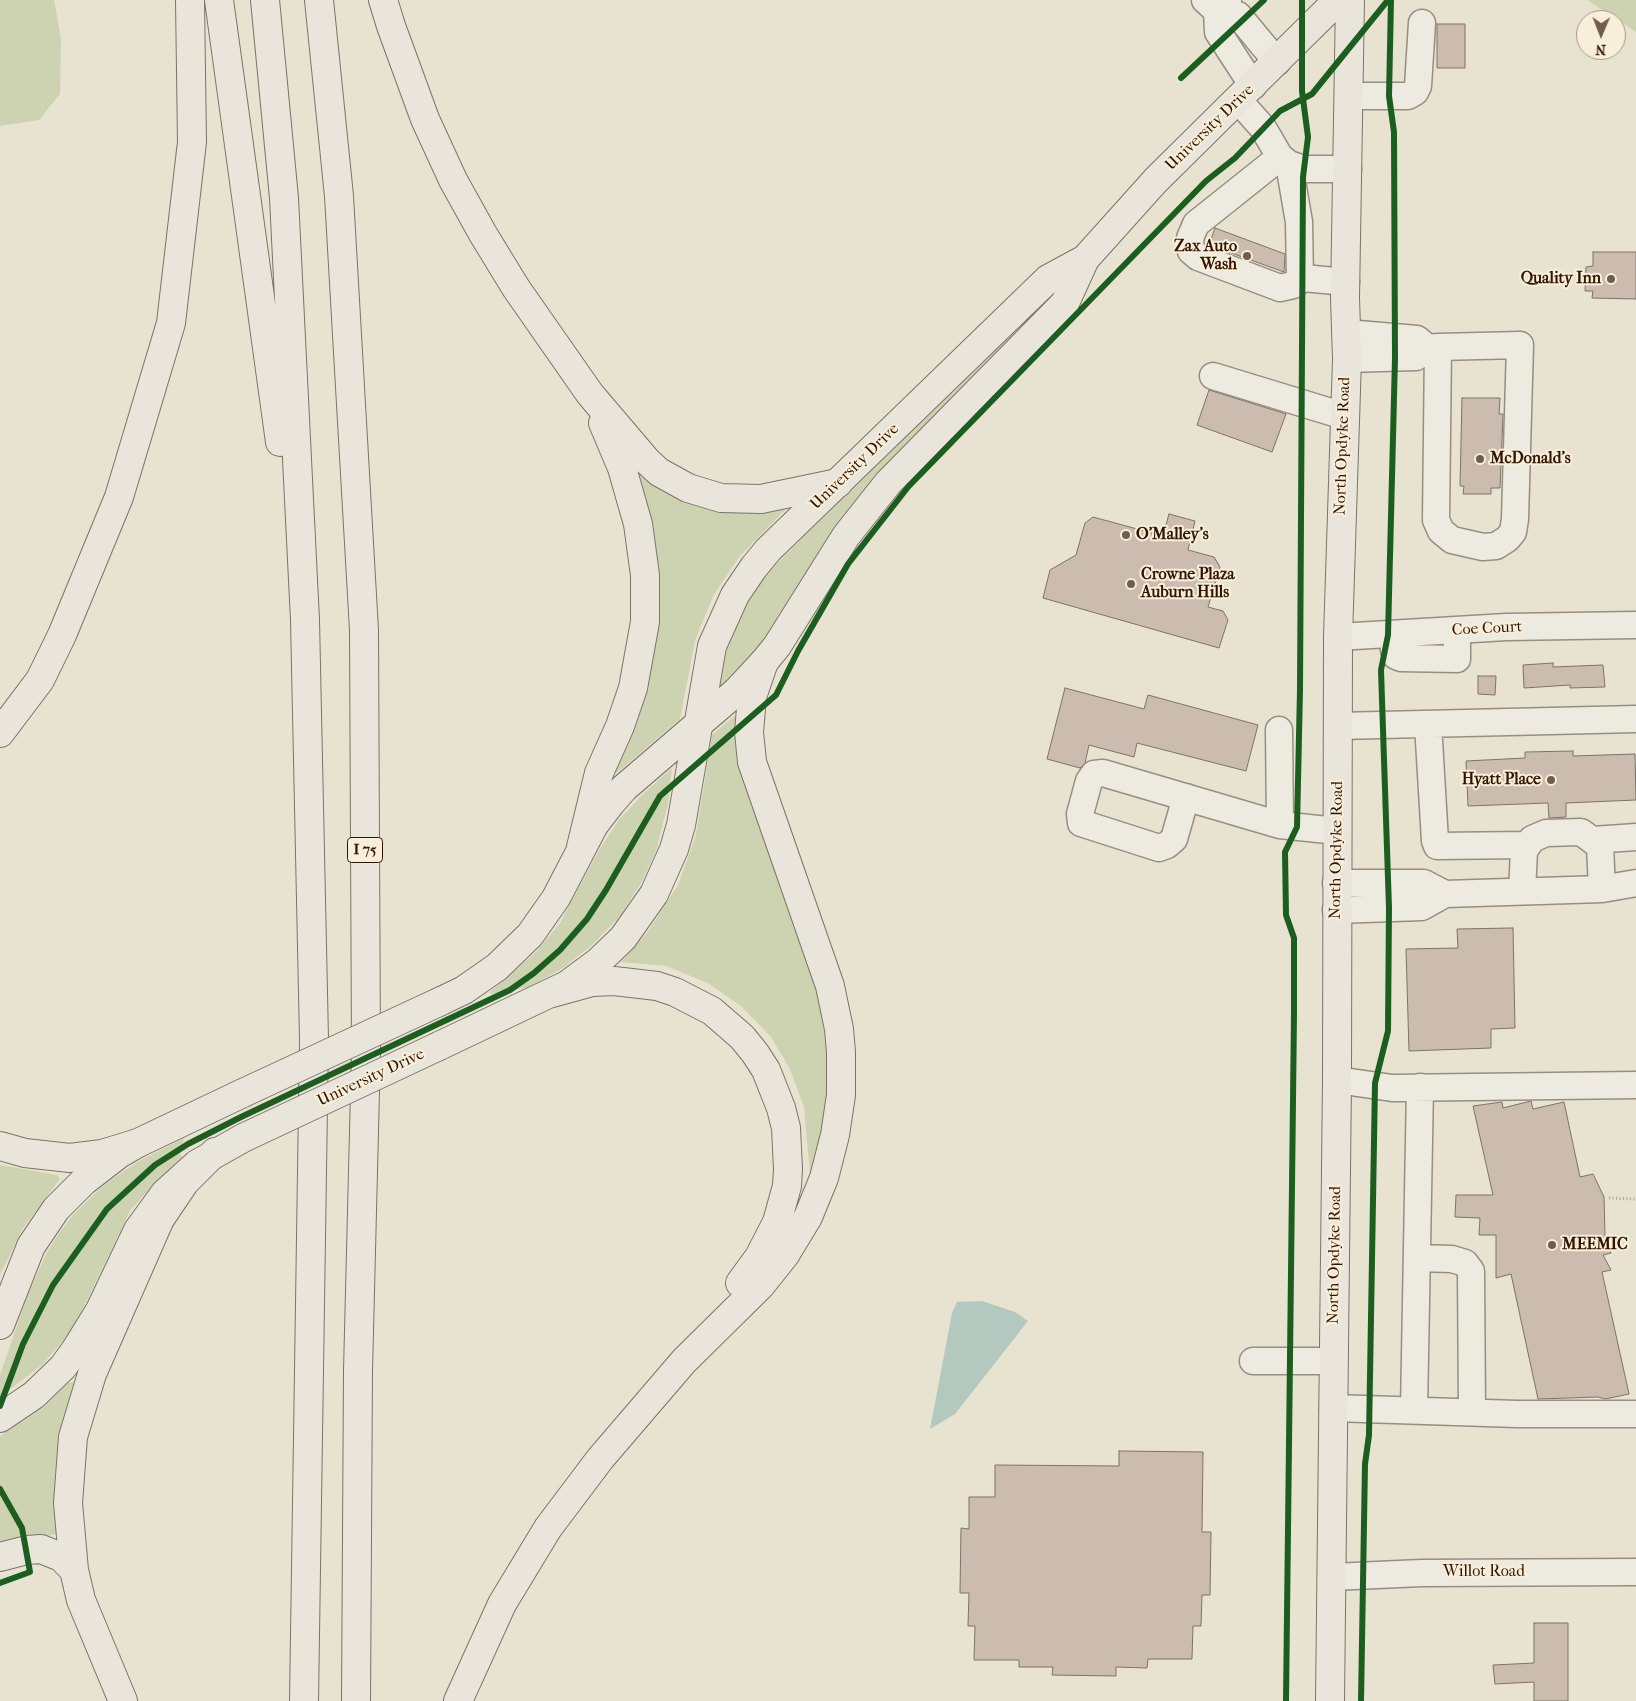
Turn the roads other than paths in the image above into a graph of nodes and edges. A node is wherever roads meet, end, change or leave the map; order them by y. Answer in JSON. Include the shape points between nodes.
{"nodes":[{"id":1,"x":190,"y":0,"type":"edge"},
{"id":2,"x":219,"y":0,"type":"edge"},
{"id":3,"x":265,"y":0,"type":"edge"},
{"id":4,"x":319,"y":0,"type":"edge"},
{"id":5,"x":383,"y":0,"type":"edge"},
{"id":6,"x":1338,"y":0,"type":"edge"},
{"id":7,"x":1350,"y":0,"type":"edge"},
{"id":8,"x":1217,"y":4,"type":"edge"},
{"id":9,"x":1422,"y":23,"type":"dead end"},
{"id":10,"x":1277,"y":62,"type":"junction"},
{"id":11,"x":1245,"y":93,"type":"junction"},
{"id":12,"x":1349,"y":96,"type":"junction"},
{"id":13,"x":1284,"y":160,"type":"junction"},
{"id":14,"x":1348,"y":169,"type":"junction"},
{"id":15,"x":1085,"y":259,"type":"junction"},
{"id":16,"x":1300,"y":280,"type":"junction"},
{"id":17,"x":1346,"y":282,"type":"junction"},
{"id":18,"x":1346,"y":346,"type":"junction"},
{"id":19,"x":1433,"y":348,"type":"junction"},
{"id":20,"x":1213,"y":376,"type":"dead end"},
{"id":21,"x":590,"y":394,"type":"junction"},
{"id":22,"x":1344,"y":416,"type":"junction"},
{"id":23,"x":838,"y":483,"type":"junction"},
{"id":24,"x":305,"y":620,"type":"junction"},
{"id":25,"x":1636,"y":625,"type":"edge"},
{"id":26,"x":1457,"y":630,"type":"junction"},
{"id":27,"x":1393,"y":634,"type":"junction"},
{"id":28,"x":1338,"y":638,"type":"junction"},
{"id":29,"x":764,"y":662,"type":"junction"},
{"id":30,"x":1636,"y":719,"type":"edge"},
{"id":31,"x":698,"y":724,"type":"junction"},
{"id":32,"x":1428,"y":724,"type":"junction"},
{"id":33,"x":1338,"y":726,"type":"junction"},
{"id":34,"x":1280,"y":730,"type":"dead end"},
{"id":35,"x":0,"y":733,"type":"edge"},
{"id":36,"x":1186,"y":797,"type":"dead end"},
{"id":37,"x":1280,"y":825,"type":"junction"},
{"id":38,"x":1337,"y":831,"type":"junction"},
{"id":39,"x":1636,"y":837,"type":"edge"},
{"id":40,"x":1593,"y":840,"type":"junction"},
{"id":41,"x":1527,"y":845,"type":"junction"},
{"id":42,"x":581,"y":848,"type":"junction"},
{"id":43,"x":1636,"y":883,"type":"edge"},
{"id":44,"x":1336,"y":884,"type":"junction"},
{"id":45,"x":1602,"y":889,"type":"junction"},
{"id":46,"x":1522,"y":891,"type":"junction"},
{"id":47,"x":1445,"y":894,"type":"junction"},
{"id":48,"x":1336,"y":910,"type":"junction"},
{"id":49,"x":552,"y":993,"type":"junction"},
{"id":50,"x":1337,"y":1080,"type":"junction"},
{"id":51,"x":1636,"y":1085,"type":"edge"},
{"id":52,"x":1420,"y":1087,"type":"junction"},
{"id":53,"x":138,"y":1143,"type":"junction"},
{"id":54,"x":0,"y":1146,"type":"edge"},
{"id":55,"x":215,"y":1152,"type":"junction"},
{"id":56,"x":1417,"y":1258,"type":"junction"},
{"id":57,"x":0,"y":1325,"type":"edge"},
{"id":58,"x":684,"y":1361,"type":"junction"},
{"id":59,"x":1253,"y":1361,"type":"dead end"},
{"id":60,"x":1334,"y":1361,"type":"junction"},
{"id":61,"x":1333,"y":1408,"type":"junction"},
{"id":62,"x":1414,"y":1409,"type":"junction"},
{"id":63,"x":1472,"y":1412,"type":"junction"},
{"id":64,"x":1636,"y":1414,"type":"edge"},
{"id":65,"x":0,"y":1418,"type":"edge"},
{"id":66,"x":0,"y":1557,"type":"edge"},
{"id":67,"x":74,"y":1570,"type":"junction"},
{"id":68,"x":1636,"y":1572,"type":"edge"},
{"id":69,"x":1332,"y":1577,"type":"junction"},
{"id":70,"x":123,"y":1701,"type":"edge"},
{"id":71,"x":304,"y":1701,"type":"edge"},
{"id":72,"x":356,"y":1701,"type":"edge"},
{"id":73,"x":458,"y":1701,"type":"edge"},
{"id":74,"x":1330,"y":1701,"type":"edge"}],
"edges":[{"from":1,"to":35,"type":"main road","via":[[192,142],[171,323],[120,497],[40,680]]},
{"from":2,"to":24,"type":"main road"},
{"from":3,"to":24,"type":"main road","via":[[284,198]]},
{"from":4,"to":72,"type":"main road","number":"I 75","via":[[338,196],[364,630],[366,1051],[358,1371]]},
{"from":5,"to":21,"type":"main road","via":[[425,119],[453,180],[516,288]]},
{"from":6,"to":10,"type":"main road","name":"University Drive"},
{"from":7,"to":12,"type":"main road","name":"North Opdyke Road"},
{"from":8,"to":10,"type":"street","via":[[1238,15]]},
{"from":8,"to":11,"type":"street","via":[[1218,32]]},
{"from":9,"to":12,"type":"street","via":[[1415,92],[1408,96]]},
{"from":10,"to":11,"type":"main road","name":"University Drive"},
{"from":11,"to":13,"type":"street"},
{"from":11,"to":15,"type":"main road","name":"University Drive","via":[[1156,180]]},
{"from":12,"to":14,"type":"main road","name":"North Opdyke Road"},
{"from":13,"to":14,"type":"street","via":[[1304,169]]},
{"from":13,"to":16,"type":"street","via":[[1299,222]]},
{"from":13,"to":16,"type":"street","via":[[1196,224],[1189,244],[1198,257],[1273,286],[1287,287]]},
{"from":14,"to":17,"type":"main road","name":"North Opdyke Road"},
{"from":15,"to":23,"type":"main road","name":"University Drive","via":[[1048,279]]},
{"from":15,"to":29,"type":"main road","name":"University Drive","via":[[1065,303],[904,464],[873,500],[846,536],[778,646]]},
{"from":16,"to":17,"type":"street","via":[[1317,278]]},
{"from":17,"to":18,"type":"main road","name":"North Opdyke Road"},
{"from":18,"to":19,"type":"street","via":[[1417,340]]},
{"from":18,"to":22,"type":"main road","name":"North Opdyke Road"},
{"from":19,"to":19,"type":"street","via":[[1436,520],[1441,531],[1452,540],[1483,547],[1496,546],[1512,532],[1515,519],[1520,345]]},
{"from":20,"to":22,"type":"street"},
{"from":21,"to":23,"type":"main road","via":[[647,461],[673,481],[704,495],[740,500]]},
{"from":21,"to":42,"type":"main road","via":[[622,468],[633,503],[643,552],[645,594],[642,644],[633,688],[599,773]]},
{"from":22,"to":28,"type":"main road","name":"North Opdyke Road"},
{"from":23,"to":31,"type":"main road","name":"University Drive","via":[[768,550],[735,595],[712,646]]},
{"from":24,"to":71,"type":"main road","via":[[314,1039]]},
{"from":25,"to":26,"type":"street","name":"Coe Court"},
{"from":26,"to":27,"type":"street","name":"Coe Court"},
{"from":26,"to":27,"type":"street","via":[[1457,660],[1396,656]]},
{"from":27,"to":28,"type":"street","name":"Coe Court"},
{"from":28,"to":33,"type":"main road","name":"North Opdyke Road"},
{"from":29,"to":31,"type":"main road","name":"University Drive"},
{"from":29,"to":58,"type":"main road","via":[[752,697],[749,732],[752,762],[830,986],[841,1052],[841,1095],[824,1178],[797,1236],[760,1285]]},
{"from":30,"to":32,"type":"street"},
{"from":31,"to":42,"type":"main road","name":"University Drive","via":[[624,788],[594,825]]},
{"from":31,"to":49,"type":"main road","name":"University Drive","via":[[681,825],[654,894],[617,944],[598,962]]},
{"from":32,"to":33,"type":"street"},
{"from":32,"to":41,"type":"street","via":[[1434,841],[1437,846]]},
{"from":33,"to":38,"type":"main road","name":"North Opdyke Road"},
{"from":34,"to":37,"type":"street"},
{"from":36,"to":37,"type":"street"},
{"from":37,"to":38,"type":"street"},
{"from":38,"to":44,"type":"main road","name":"North Opdyke Road"},
{"from":39,"to":40,"type":"street"},
{"from":40,"to":41,"type":"street","via":[[1582,832],[1546,833],[1538,835]]},
{"from":40,"to":45,"type":"street","via":[[1602,853]]},
{"from":41,"to":46,"type":"street"},
{"from":42,"to":53,"type":"main road","name":"University Drive","bridge":true,"via":[[556,898],[530,935],[512,955],[482,979],[440,1002]]},
{"from":43,"to":45,"type":"street"},
{"from":44,"to":47,"type":"street","via":[[1424,883]]},
{"from":44,"to":48,"type":"main road","name":"North Opdyke Road"},
{"from":45,"to":46,"type":"street"},
{"from":46,"to":47,"type":"street"},
{"from":47,"to":48,"type":"street","via":[[1422,907]]},
{"from":48,"to":50,"type":"main road","name":"North Opdyke Road"},
{"from":49,"to":55,"type":"main road","name":"University Drive","bridge":true},
{"from":49,"to":58,"type":"main road","via":[[592,982],[614,981],[676,992],[712,1011],[742,1037],[766,1070],[775,1089],[788,1149],[787,1186],[777,1222],[759,1257]]},
{"from":50,"to":52,"type":"street","via":[[1392,1088]]},
{"from":50,"to":60,"type":"main road","name":"North Opdyke Road"},
{"from":51,"to":52,"type":"street"},
{"from":52,"to":56,"type":"street"},
{"from":53,"to":54,"type":"main road","via":[[102,1154],[70,1158],[25,1153]]},
{"from":53,"to":57,"type":"main road","name":"University Drive","via":[[96,1171],[56,1209],[31,1246]]},
{"from":55,"to":65,"type":"main road","name":"University Drive","via":[[180,1178],[150,1210],[89,1330],[63,1367],[34,1395]]},
{"from":55,"to":67,"type":"main road","via":[[185,1182],[160,1219],[84,1395],[73,1437],[68,1481]]},
{"from":56,"to":62,"type":"street"},
{"from":56,"to":63,"type":"street","via":[[1452,1259],[1465,1263],[1471,1271]]},
{"from":58,"to":73,"type":"main road","via":[[600,1459],[548,1528],[502,1604]]},
{"from":59,"to":60,"type":"street"},
{"from":60,"to":61,"type":"main road","name":"North Opdyke Road"},
{"from":61,"to":62,"type":"street"},
{"from":61,"to":69,"type":"main road","name":"North Opdyke Road"},
{"from":62,"to":63,"type":"street"},
{"from":63,"to":64,"type":"street"},
{"from":66,"to":67,"type":"main road","via":[[41,1549],[61,1557]]},
{"from":67,"to":70,"type":"main road","via":[[81,1600]]},
{"from":68,"to":69,"type":"street","name":"Willot Road","via":[[1422,1573]]},
{"from":69,"to":74,"type":"main road","name":"North Opdyke Road"}]}
